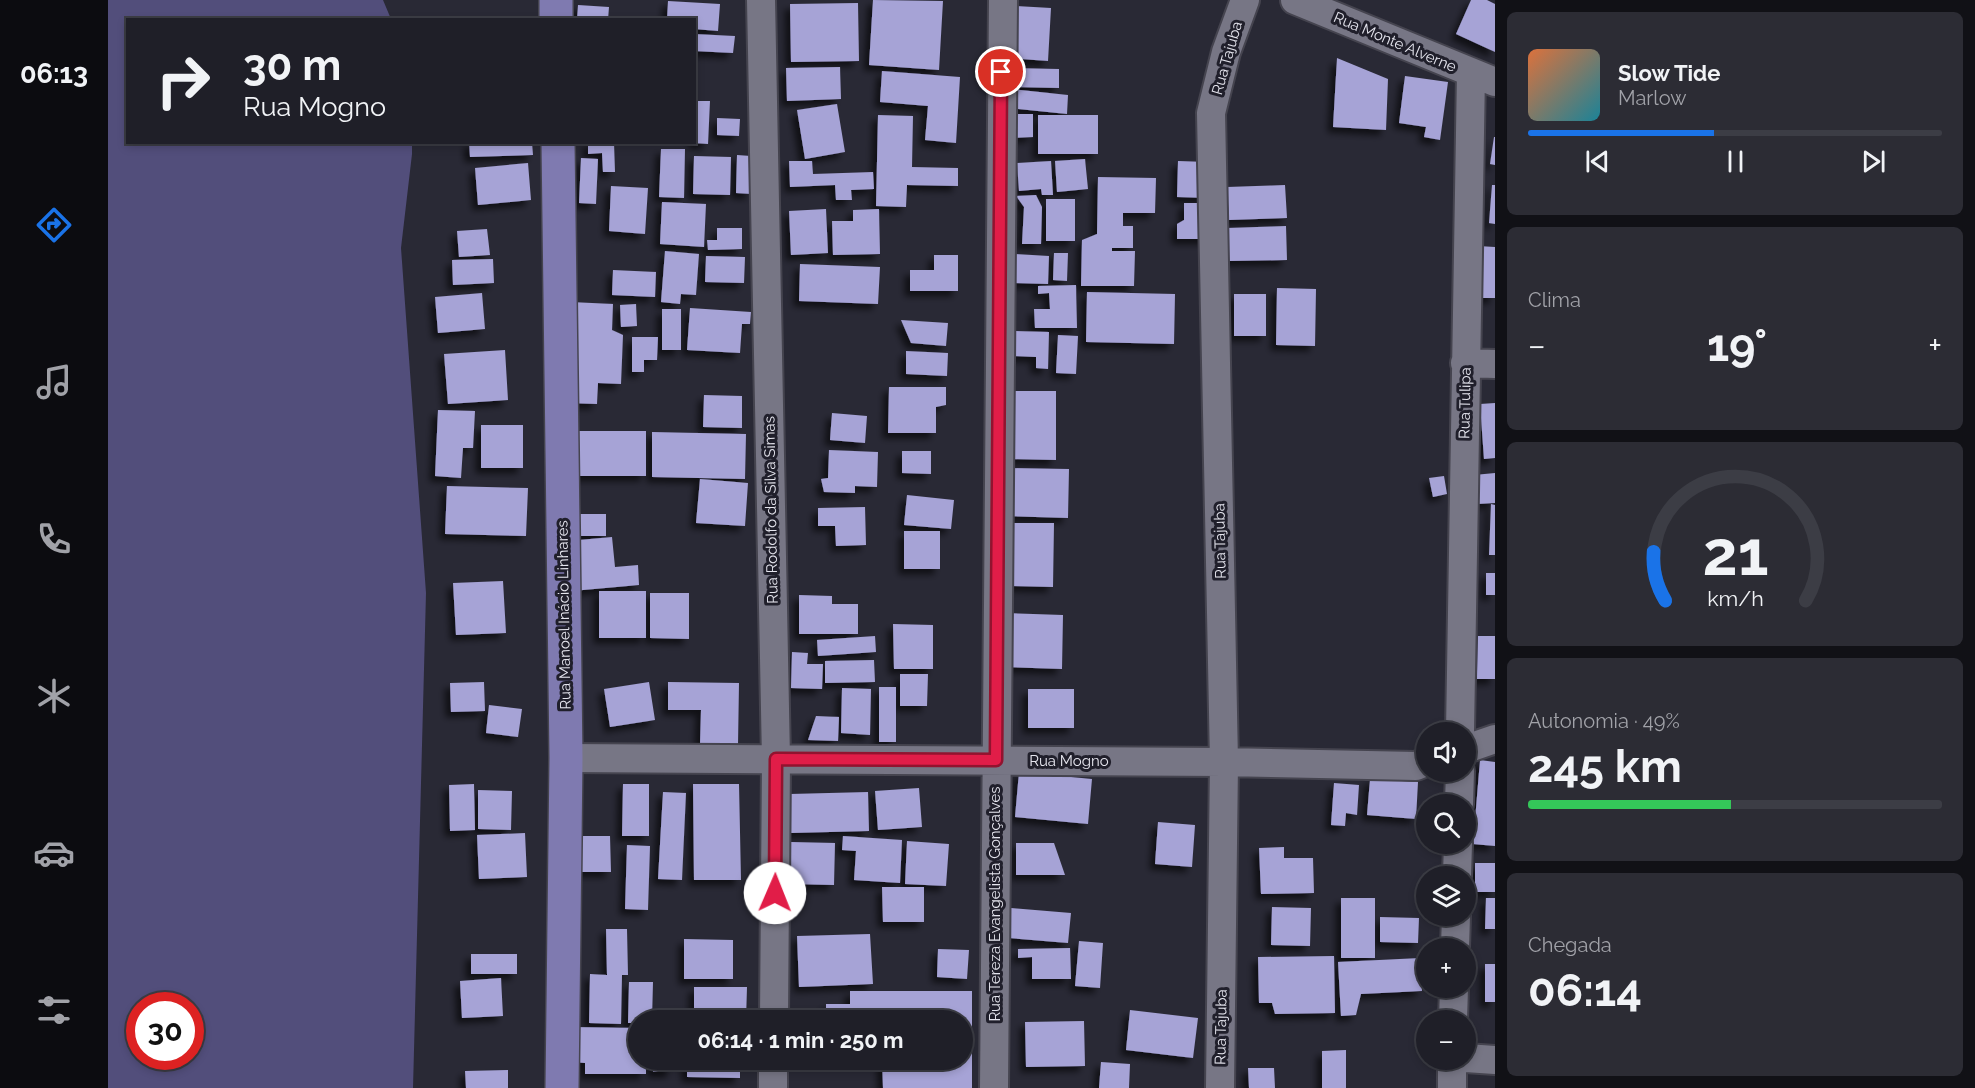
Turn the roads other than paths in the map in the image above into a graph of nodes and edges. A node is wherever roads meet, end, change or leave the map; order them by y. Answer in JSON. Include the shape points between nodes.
{"nodes":[{"id":1,"x":556,"y":0,"type":"edge"},
{"id":2,"x":761,"y":0,"type":"edge"},
{"id":3,"x":1003,"y":0,"type":"edge"},
{"id":4,"x":1245,"y":0,"type":"edge"},
{"id":5,"x":1295,"y":0,"type":"edge"},
{"id":6,"x":556,"y":18,"type":"edge"},
{"id":7,"x":1483,"y":78,"type":"edge"},
{"id":8,"x":558,"y":144,"type":"edge"},
{"id":9,"x":1465,"y":363,"type":"junction"},
{"id":10,"x":1495,"y":364,"type":"edge"},
{"id":11,"x":1460,"y":722,"type":"edge"},
{"id":12,"x":1495,"y":739,"type":"edge"},
{"id":13,"x":1476,"y":746,"type":"edge"},
{"id":14,"x":566,"y":758,"type":"junction"},
{"id":15,"x":776,"y":759,"type":"junction"},
{"id":16,"x":996,"y":760,"type":"junction"},
{"id":17,"x":1224,"y":762,"type":"junction"},
{"id":18,"x":1416,"y":766,"type":"edge"},
{"id":19,"x":774,"y":1010,"type":"edge"},
{"id":20,"x":1476,"y":1059,"type":"edge"},
{"id":21,"x":1495,"y":1060,"type":"edge"},
{"id":22,"x":774,"y":1070,"type":"edge"},
{"id":23,"x":1452,"y":1070,"type":"edge"},
{"id":24,"x":562,"y":1088,"type":"edge"},
{"id":25,"x":773,"y":1088,"type":"edge"},
{"id":26,"x":994,"y":1088,"type":"edge"},
{"id":27,"x":1220,"y":1088,"type":"edge"},
{"id":28,"x":1452,"y":1088,"type":"edge"}],
"edges":[{"from":1,"to":6,"type":"main road"},
{"from":2,"to":15,"type":"street","name":"Rua Rodolfo da Silva Simas"},
{"from":3,"to":16,"type":"street","name":"Rua Tereza Evangelista Gonçalves"},
{"from":4,"to":17,"type":"street","name":"Rua Tajuba","via":[[1226,52],[1211,113]]},
{"from":5,"to":7,"type":"street","name":"Rua Monte Alverne"},
{"from":7,"to":9,"type":"street","name":"Rua Tulipa"},
{"from":8,"to":14,"type":"main road","name":"Rua Manoel Inácio Linhares"},
{"from":9,"to":10,"type":"street"},
{"from":9,"to":11,"type":"street","name":"Rua Tulipa"},
{"from":12,"to":13,"type":"street"},
{"from":14,"to":15,"type":"street","name":"Rua Mogno"},
{"from":14,"to":24,"type":"main road","name":"Rua Manoel Inácio Linhares"},
{"from":15,"to":16,"type":"street","name":"Rua Mogno"},
{"from":15,"to":19,"type":"street","name":"Rua Rodolfo da Silva Simas"},
{"from":16,"to":17,"type":"street","name":"Rua Mogno"},
{"from":16,"to":26,"type":"street","name":"Rua Tereza Evangelista Gonçalves"},
{"from":17,"to":18,"type":"street","name":"Rua Mogno"},
{"from":17,"to":27,"type":"street","name":"Rua Tajuba"},
{"from":20,"to":21,"type":"street"},
{"from":22,"to":25,"type":"street"},
{"from":23,"to":28,"type":"street"}]}
